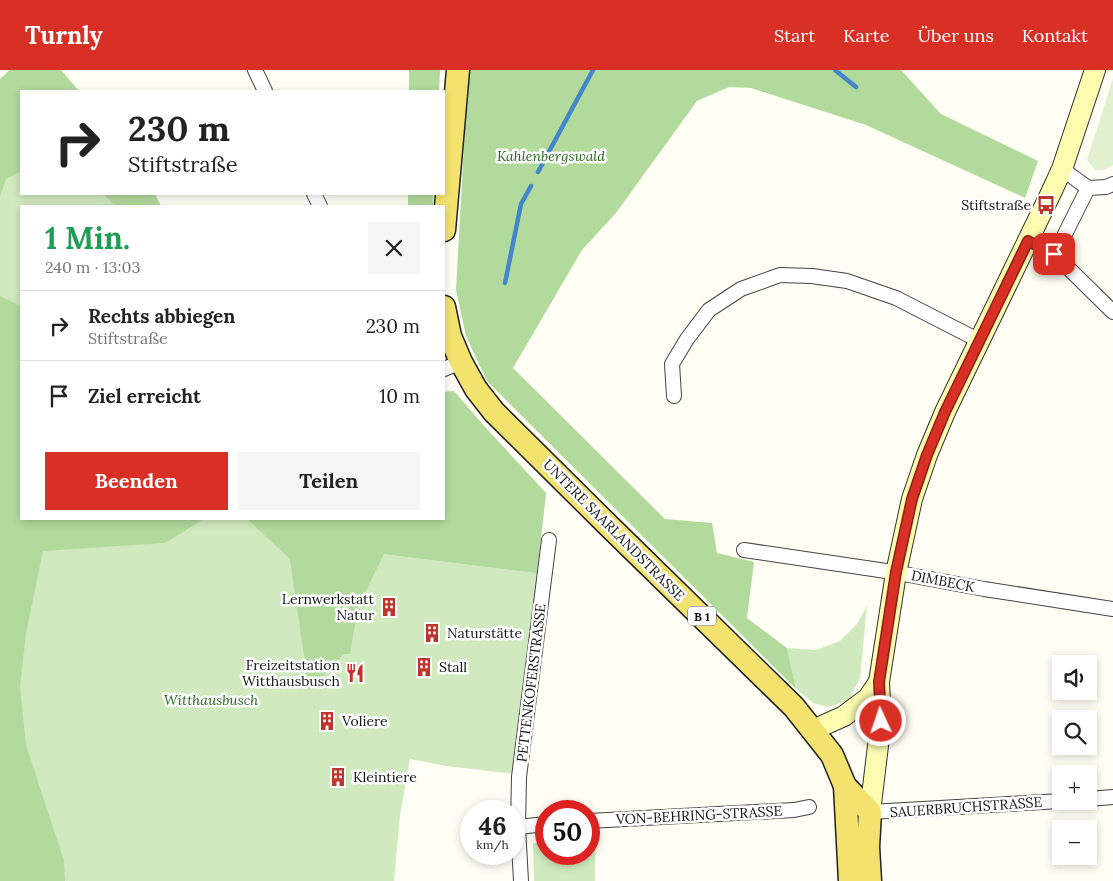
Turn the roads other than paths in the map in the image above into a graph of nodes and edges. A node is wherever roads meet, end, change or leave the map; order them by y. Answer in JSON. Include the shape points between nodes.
{"nodes":[{"id":1,"x":255,"y":70,"type":"edge"},
{"id":2,"x":458,"y":70,"type":"edge"},
{"id":3,"x":1095,"y":70,"type":"edge"},
{"id":4,"x":265,"y":90,"type":"edge"},
{"id":5,"x":1062,"y":169,"type":"junction"},
{"id":6,"x":1113,"y":184,"type":"edge"},
{"id":7,"x":1088,"y":188,"type":"junction"},
{"id":8,"x":445,"y":219,"type":"edge"},
{"id":9,"x":1028,"y":241,"type":"junction"},
{"id":10,"x":1054,"y":254,"type":"junction"},
{"id":11,"x":445,"y":312,"type":"edge"},
{"id":12,"x":1113,"y":312,"type":"edge"},
{"id":13,"x":980,"y":341,"type":"junction"},
{"id":14,"x":452,"y":366,"type":"edge"},
{"id":15,"x":674,"y":396,"type":"dead end"},
{"id":16,"x":548,"y":540,"type":"dead end"},
{"id":17,"x":744,"y":550,"type":"dead end"},
{"id":18,"x":896,"y":572,"type":"junction"},
{"id":19,"x":1113,"y":609,"type":"edge"},
{"id":20,"x":879,"y":682,"type":"junction"},
{"id":21,"x":813,"y":730,"type":"junction"},
{"id":22,"x":845,"y":786,"type":"junction"},
{"id":23,"x":1113,"y":797,"type":"edge"},
{"id":24,"x":1097,"y":798,"type":"edge"},
{"id":25,"x":519,"y":800,"type":"edge"},
{"id":26,"x":1052,"y":802,"type":"edge"},
{"id":27,"x":809,"y":807,"type":"dead end"},
{"id":28,"x":870,"y":812,"type":"junction"},
{"id":29,"x":600,"y":820,"type":"edge"},
{"id":30,"x":520,"y":865,"type":"edge"},
{"id":31,"x":521,"y":881,"type":"edge"},
{"id":32,"x":850,"y":881,"type":"edge"},
{"id":33,"x":870,"y":881,"type":"edge"}],
"edges":[{"from":1,"to":4,"type":"street"},
{"from":2,"to":8,"type":"main road"},
{"from":3,"to":5,"type":"main road"},
{"from":5,"to":7,"type":"street"},
{"from":5,"to":9,"type":"main road"},
{"from":6,"to":7,"type":"street","via":[[1106,188]]},
{"from":7,"to":10,"type":"street"},
{"from":9,"to":10,"type":"street"},
{"from":9,"to":13,"type":"main road"},
{"from":10,"to":12,"type":"street"},
{"from":11,"to":14,"type":"main road","name":"UNTERE SAARLANDSTRASSE","number":"B 1"},
{"from":13,"to":15,"type":"street","via":[[896,298],[846,281],[780,275],[741,289],[709,310],[672,364]]},
{"from":13,"to":18,"type":"main road","via":[[927,455],[912,499]]},
{"from":14,"to":21,"type":"main road","name":"UNTERE SAARLANDSTRASSE","number":"B 1","via":[[494,412],[794,706]]},
{"from":16,"to":25,"type":"street","name":"PETTENKOFERSTRASSE"},
{"from":17,"to":18,"type":"street","name":"DIMBECK"},
{"from":18,"to":19,"type":"street","name":"DIMBECK"},
{"from":18,"to":20,"type":"main road"},
{"from":20,"to":21,"type":"main road","via":[[868,698],[844,716]]},
{"from":20,"to":28,"type":"main road","via":[[881,721]]},
{"from":21,"to":22,"type":"main road","name":"UNTERE SAARLANDSTRASSE","number":"B 1","via":[[832,755]]},
{"from":22,"to":28,"type":"main road","number":"B 1"},
{"from":22,"to":32,"type":"main road","number":"B 1"},
{"from":23,"to":24,"type":"street"},
{"from":26,"to":28,"type":"street","name":"SAUERBRUCHSTRASSE"},
{"from":27,"to":29,"type":"street","name":"VON-BEHRING-STRASSE"},
{"from":28,"to":33,"type":"main road"},
{"from":30,"to":31,"type":"street","name":"PETTENKOFERSTRASSE"}]}
